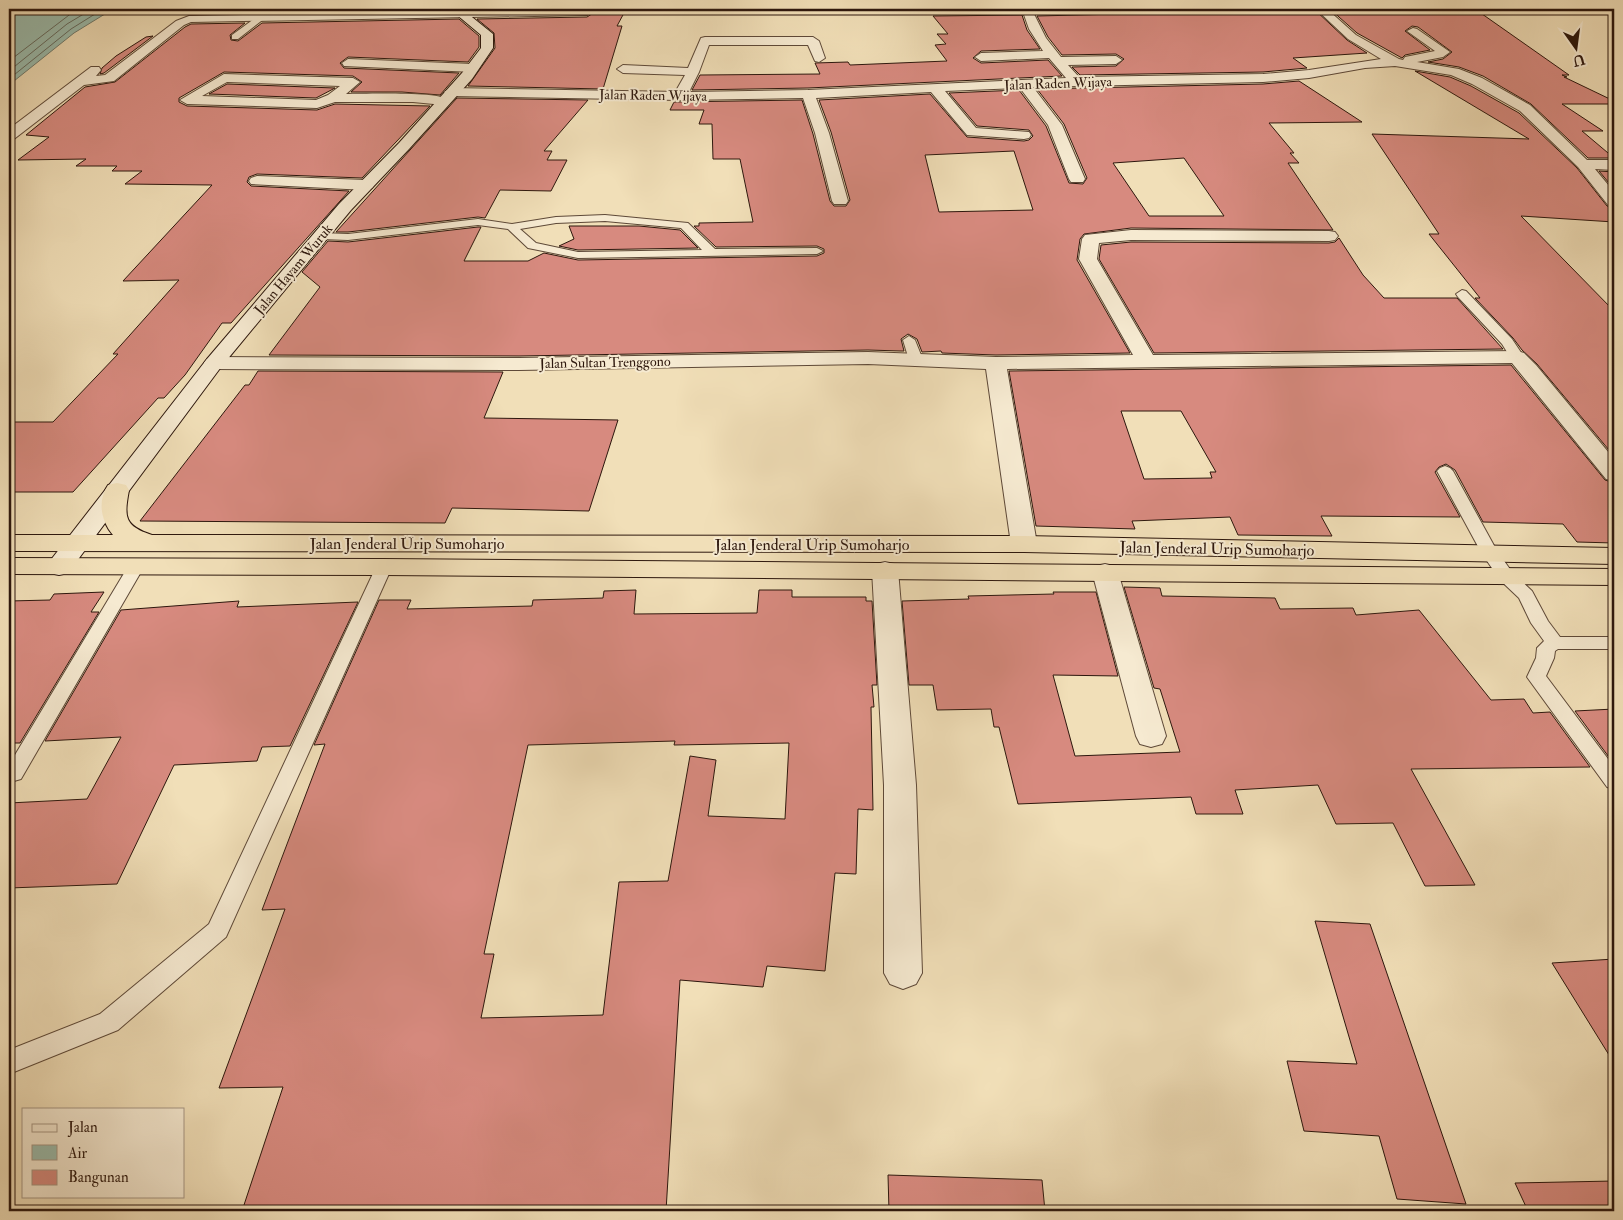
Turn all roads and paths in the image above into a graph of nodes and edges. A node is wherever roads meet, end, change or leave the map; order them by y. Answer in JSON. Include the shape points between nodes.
{"nodes":[{"id":1,"x":187,"y":9,"type":"edge"},
{"id":2,"x":1022,"y":9,"type":"edge"},
{"id":3,"x":1119,"y":9,"type":"edge"},
{"id":4,"x":1321,"y":9,"type":"edge"},
{"id":5,"x":458,"y":11,"type":"edge"},
{"id":6,"x":587,"y":12,"type":"dead end"},
{"id":7,"x":261,"y":18,"type":"junction"},
{"id":8,"x":1034,"y":28,"type":"junction"},
{"id":9,"x":1052,"y":28,"type":"dead end"},
{"id":10,"x":1413,"y":31,"type":"dead end"},
{"id":11,"x":235,"y":37,"type":"dead end"},
{"id":12,"x":1008,"y":46,"type":"dead end"},
{"id":13,"x":126,"y":48,"type":"dead end"},
{"id":14,"x":1051,"y":49,"type":"junction"},
{"id":15,"x":981,"y":57,"type":"dead end"},
{"id":16,"x":819,"y":58,"type":"dead end"},
{"id":17,"x":1116,"y":60,"type":"dead end"},
{"id":18,"x":1395,"y":62,"type":"junction"},
{"id":19,"x":348,"y":63,"type":"dead end"},
{"id":20,"x":104,"y":64,"type":"dead end"},
{"id":21,"x":473,"y":68,"type":"junction"},
{"id":22,"x":623,"y":69,"type":"dead end"},
{"id":23,"x":693,"y":72,"type":"junction"},
{"id":24,"x":81,"y":81,"type":"junction"},
{"id":25,"x":1076,"y":81,"type":"junction"},
{"id":26,"x":1024,"y":84,"type":"junction"},
{"id":27,"x":936,"y":89,"type":"junction"},
{"id":28,"x":808,"y":94,"type":"junction"},
{"id":29,"x":448,"y":96,"type":"junction"},
{"id":30,"x":679,"y":96,"type":"junction"},
{"id":31,"x":333,"y":98,"type":"junction"},
{"id":32,"x":1024,"y":135,"type":"dead end"},
{"id":33,"x":9,"y":136,"type":"edge"},
{"id":34,"x":1583,"y":164,"type":"junction"},
{"id":35,"x":1614,"y":165,"type":"edge"},
{"id":36,"x":1077,"y":179,"type":"dead end"},
{"id":37,"x":257,"y":182,"type":"dead end"},
{"id":38,"x":366,"y":185,"type":"junction"},
{"id":39,"x":840,"y":201,"type":"dead end"},
{"id":40,"x":1614,"y":202,"type":"edge"},
{"id":41,"x":512,"y":227,"type":"junction"},
{"id":42,"x":321,"y":236,"type":"junction"},
{"id":43,"x":1329,"y":236,"type":"dead end"},
{"id":44,"x":817,"y":252,"type":"dead end"},
{"id":45,"x":712,"y":253,"type":"junction"},
{"id":46,"x":1462,"y":294,"type":"dead end"},
{"id":47,"x":909,"y":340,"type":"dead end"},
{"id":48,"x":1517,"y":357,"type":"junction"},
{"id":49,"x":916,"y":360,"type":"junction"},
{"id":50,"x":1148,"y":362,"type":"junction"},
{"id":51,"x":214,"y":363,"type":"junction"},
{"id":52,"x":996,"y":364,"type":"junction"},
{"id":53,"x":1445,"y":471,"type":"dead end"},
{"id":54,"x":1614,"y":474,"type":"edge"},
{"id":55,"x":117,"y":490,"type":"junction"},
{"id":56,"x":9,"y":543,"type":"edge"},
{"id":57,"x":78,"y":543,"type":"junction"},
{"id":58,"x":1024,"y":544,"type":"junction"},
{"id":59,"x":1489,"y":552,"type":"junction"},
{"id":60,"x":142,"y":554,"type":"junction"},
{"id":61,"x":1614,"y":556,"type":"edge"},
{"id":62,"x":9,"y":566,"type":"edge"},
{"id":63,"x":59,"y":567,"type":"junction"},
{"id":64,"x":384,"y":567,"type":"junction"},
{"id":65,"x":886,"y":570,"type":"junction"},
{"id":66,"x":1105,"y":572,"type":"junction"},
{"id":67,"x":1506,"y":576,"type":"junction"},
{"id":68,"x":1614,"y":577,"type":"edge"},
{"id":69,"x":1614,"y":643,"type":"edge"},
{"id":70,"x":1555,"y":644,"type":"junction"},
{"id":71,"x":1151,"y":736,"type":"dead end"},
{"id":72,"x":14,"y":774,"type":"dead end"},
{"id":73,"x":1614,"y":782,"type":"edge"},
{"id":74,"x":903,"y":973,"type":"dead end"},
{"id":75,"x":9,"y":1062,"type":"edge"}],
"edges":[{"from":1,"to":13,"type":"street"},
{"from":2,"to":3,"type":"street"},
{"from":2,"to":8,"type":"street"},
{"from":4,"to":18,"type":"street","via":[[1352,37]]},
{"from":5,"to":6,"type":"street"},
{"from":5,"to":7,"type":"street"},
{"from":5,"to":21,"type":"street","name":"Jalan Hayam Wuruk","via":[[487,34],[489,41],[488,48]]},
{"from":7,"to":11,"type":"lane"},
{"from":7,"to":24,"type":"street","via":[[188,20],[109,78]]},
{"from":8,"to":9,"type":"street"},
{"from":8,"to":14,"type":"street"},
{"from":10,"to":18,"type":"street","via":[[1444,52]]},
{"from":12,"to":14,"type":"street"},
{"from":14,"to":15,"type":"street"},
{"from":14,"to":17,"type":"street"},
{"from":14,"to":25,"type":"street"},
{"from":16,"to":23,"type":"street","via":[[813,41],[705,41]]},
{"from":18,"to":25,"type":"street","name":"Jalan Raden Wijaya","via":[[1272,77]]},
{"from":18,"to":34,"type":"street","name":"Jalan Raden Wijaya","via":[[1454,72],[1503,95],[1536,117]]},
{"from":19,"to":21,"type":"street"},
{"from":20,"to":24,"type":"street"},
{"from":21,"to":29,"type":"street","name":"Jalan Hayam Wuruk"},
{"from":22,"to":23,"type":"street"},
{"from":23,"to":30,"type":"street"},
{"from":24,"to":33,"type":"street"},
{"from":25,"to":26,"type":"street","name":"Jalan Raden Wijaya"},
{"from":26,"to":27,"type":"street","name":"Jalan Raden Wijaya"},
{"from":26,"to":36,"type":"street","via":[[1055,125]]},
{"from":27,"to":28,"type":"street","name":"Jalan Raden Wijaya"},
{"from":27,"to":32,"type":"street","via":[[972,132]]},
{"from":28,"to":30,"type":"street","name":"Jalan Raden Wijaya"},
{"from":28,"to":39,"type":"street"},
{"from":29,"to":30,"type":"street","name":"Jalan Raden Wijaya"},
{"from":29,"to":31,"type":"street","name":"Jalan Raden Wijaya"},
{"from":29,"to":38,"type":"street","name":"Jalan Hayam Wuruk"},
{"from":31,"to":31,"type":"street","name":"Jalan Raden Wijaya","via":[[317,104],[187,100],[212,83],[227,78],[353,82]]},
{"from":34,"to":35,"type":"street"},
{"from":34,"to":40,"type":"street","name":"Jalan Raden Wijaya"},
{"from":37,"to":38,"type":"street"},
{"from":38,"to":42,"type":"street","name":"Jalan Hayam Wuruk"},
{"from":41,"to":42,"type":"lane","via":[[478,222],[348,237]]},
{"from":41,"to":45,"type":"lane","via":[[532,246],[578,255]]},
{"from":41,"to":45,"type":"lane","via":[[556,220],[605,218],[684,225]]},
{"from":42,"to":51,"type":"street","name":"Jalan Hayam Wuruk"},
{"from":43,"to":50,"type":"street","via":[[1131,235],[1091,239],[1088,259]]},
{"from":44,"to":45,"type":"lane"},
{"from":46,"to":48,"type":"lane"},
{"from":47,"to":49,"type":"lane"},
{"from":48,"to":50,"type":"street","name":"Jalan Sultan Trenggono"},
{"from":48,"to":54,"type":"street"},
{"from":49,"to":51,"type":"street","name":"Jalan Sultan Trenggono"},
{"from":49,"to":52,"type":"street","name":"Jalan Sultan Trenggono"},
{"from":50,"to":52,"type":"street","name":"Jalan Sultan Trenggono"},
{"from":51,"to":55,"type":"street","name":"Jalan Hayam Wuruk"},
{"from":52,"to":58,"type":"street"},
{"from":53,"to":59,"type":"lane"},
{"from":55,"to":57,"type":"street","name":"Jalan Hayam Wuruk"},
{"from":55,"to":60,"type":"highway","via":[[114,520]]},
{"from":56,"to":57,"type":"highway","name":"Jalan Jenderal Urip Sumoharjo"},
{"from":57,"to":60,"type":"highway","name":"Jalan Jenderal Urip Sumoharjo"},
{"from":57,"to":63,"type":"street","name":"Jalan Hayam Wuruk"},
{"from":58,"to":59,"type":"highway","name":"Jalan Jenderal Urip Sumoharjo"},
{"from":58,"to":60,"type":"highway","name":"Jalan Jenderal Urip Sumoharjo"},
{"from":59,"to":61,"type":"highway","name":"Jalan Jenderal Urip Sumoharjo"},
{"from":59,"to":67,"type":"lane"},
{"from":60,"to":63,"type":"highway","name":"Jalan Jenderal Urip Sumoharjo"},
{"from":60,"to":64,"type":"highway","name":"Jalan Jenderal Urip Sumoharjo"},
{"from":60,"to":72,"type":"lane"},
{"from":62,"to":63,"type":"highway","name":"Jalan Jenderal Urip Sumoharjo"},
{"from":64,"to":65,"type":"highway","name":"Jalan Jenderal Urip Sumoharjo"},
{"from":64,"to":75,"type":"lane","via":[[218,930],[109,1022]]},
{"from":65,"to":66,"type":"highway","name":"Jalan Jenderal Urip Sumoharjo"},
{"from":65,"to":74,"type":"street","via":[[900,786]]},
{"from":66,"to":67,"type":"highway","name":"Jalan Jenderal Urip Sumoharjo"},
{"from":66,"to":71,"type":"street"},
{"from":67,"to":68,"type":"highway","name":"Jalan Jenderal Urip Sumoharjo"},
{"from":67,"to":70,"type":"lane","via":[[1526,595]]},
{"from":69,"to":70,"type":"lane"},
{"from":70,"to":73,"type":"lane","via":[[1546,648],[1536,677]]}]}
